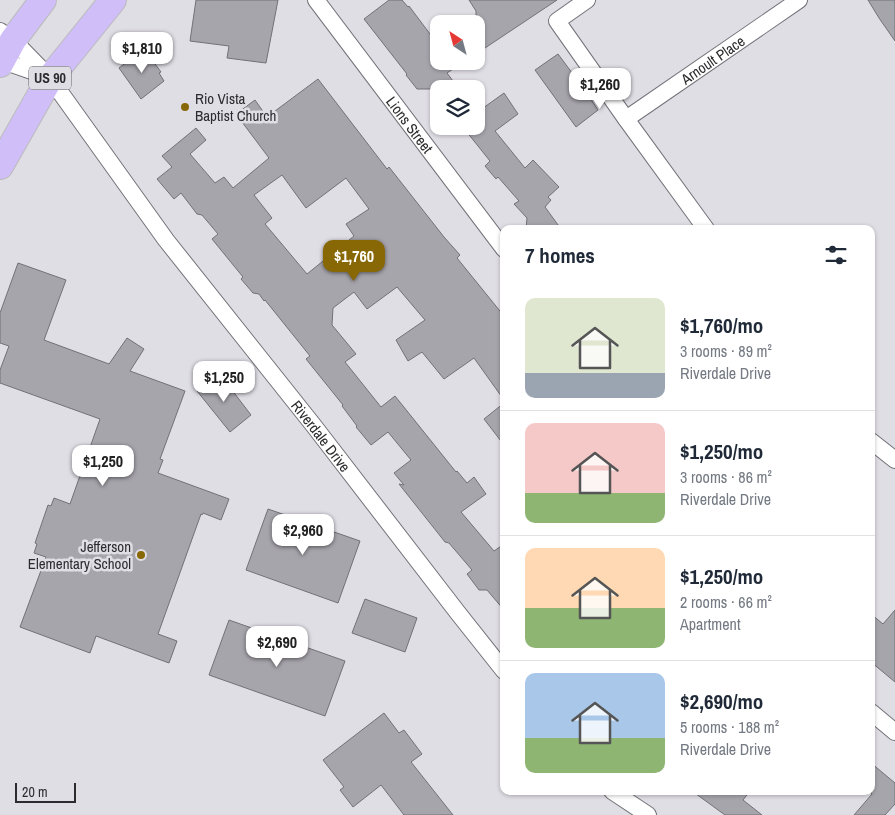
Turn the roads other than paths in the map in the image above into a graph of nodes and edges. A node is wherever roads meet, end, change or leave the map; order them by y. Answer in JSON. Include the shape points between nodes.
{"nodes":[{"id":1,"x":43,"y":0,"type":"edge"},
{"id":2,"x":113,"y":0,"type":"edge"},
{"id":3,"x":316,"y":0,"type":"edge"},
{"id":4,"x":586,"y":0,"type":"edge"},
{"id":5,"x":799,"y":0,"type":"edge"},
{"id":6,"x":3,"y":51,"type":"edge"},
{"id":7,"x":50,"y":78,"type":"junction"},
{"id":8,"x":626,"y":119,"type":"junction"},
{"id":9,"x":0,"y":166,"type":"edge"},
{"id":10,"x":703,"y":225,"type":"edge"},
{"id":11,"x":500,"y":244,"type":"edge"},
{"id":12,"x":875,"y":444,"type":"edge"},
{"id":13,"x":895,"y":460,"type":"edge"},
{"id":14,"x":500,"y":666,"type":"edge"},
{"id":15,"x":875,"y":715,"type":"edge"},
{"id":16,"x":895,"y":732,"type":"edge"},
{"id":17,"x":618,"y":795,"type":"edge"},
{"id":18,"x":648,"y":815,"type":"edge"}],
"edges":[{"from":1,"to":6,"type":"main road"},
{"from":2,"to":7,"type":"main road","number":"US 90"},
{"from":3,"to":11,"type":"street","name":"Lions Street"},
{"from":4,"to":8,"type":"street","via":[[557,20]]},
{"from":5,"to":8,"type":"street","name":"Arnoult Place"},
{"from":6,"to":7,"type":"street"},
{"from":6,"to":7,"type":"street","name":"Riverdale Drive"},
{"from":7,"to":9,"type":"main road","number":"US 90"},
{"from":7,"to":14,"type":"street","name":"Riverdale Drive","via":[[166,240]]},
{"from":8,"to":10,"type":"street"},
{"from":12,"to":13,"type":"street"},
{"from":15,"to":16,"type":"street"},
{"from":17,"to":18,"type":"street"}]}
